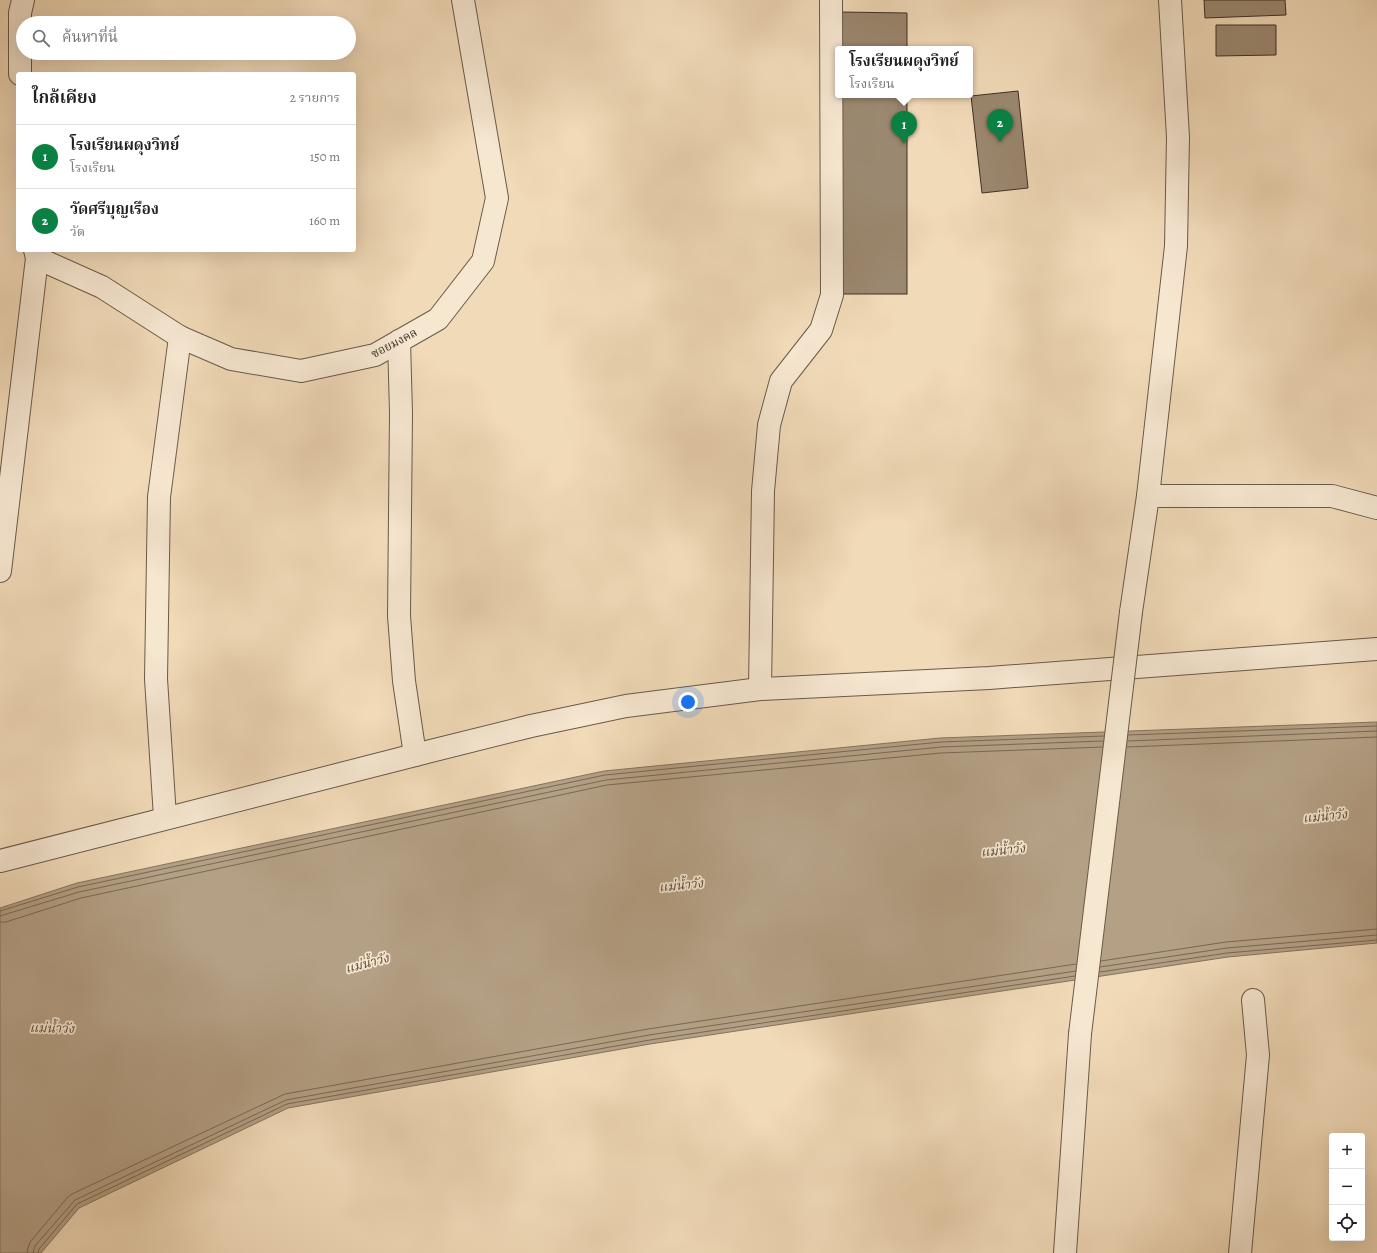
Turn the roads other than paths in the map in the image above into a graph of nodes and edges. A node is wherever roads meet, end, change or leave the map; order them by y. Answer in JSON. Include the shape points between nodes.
{"nodes":[{"id":1,"x":23,"y":0,"type":"edge"},
{"id":2,"x":463,"y":0,"type":"edge"},
{"id":3,"x":831,"y":0,"type":"edge"},
{"id":4,"x":1170,"y":0,"type":"edge"},
{"id":5,"x":20,"y":16,"type":"edge"},
{"id":6,"x":20,"y":60,"type":"edge"},
{"id":7,"x":20,"y":72,"type":"edge"},
{"id":8,"x":36,"y":254,"type":"edge"},
{"id":9,"x":180,"y":337,"type":"junction"},
{"id":10,"x":399,"y":341,"type":"junction"},
{"id":11,"x":1148,"y":496,"type":"junction"},
{"id":12,"x":1377,"y":508,"type":"edge"},
{"id":13,"x":0,"y":571,"type":"edge"},
{"id":14,"x":1377,"y":649,"type":"edge"},
{"id":15,"x":760,"y":689,"type":"junction"},
{"id":16,"x":415,"y":754,"type":"junction"},
{"id":17,"x":165,"y":818,"type":"junction"},
{"id":18,"x":0,"y":861,"type":"edge"},
{"id":19,"x":1253,"y":1000,"type":"dead end"},
{"id":20,"x":1065,"y":1253,"type":"edge"},
{"id":21,"x":1240,"y":1253,"type":"edge"}],
"edges":[{"from":1,"to":5,"type":"street"},
{"from":2,"to":10,"type":"street","name":"ซอยมงคล","via":[[497,198],[483,261],[438,319]]},
{"from":3,"to":15,"type":"street","via":[[832,294],[821,330],[781,381],[769,425],[763,491]]},
{"from":4,"to":11,"type":"street","via":[[1178,137],[1176,246]]},
{"from":6,"to":7,"type":"street"},
{"from":8,"to":9,"type":"street","name":"ซอยมงคล","via":[[102,287]]},
{"from":8,"to":13,"type":"street"},
{"from":9,"to":10,"type":"street","name":"ซอยมงคล","via":[[230,358],[301,371],[375,355]]},
{"from":9,"to":17,"type":"street","via":[[159,496],[156,679]]},
{"from":10,"to":16,"type":"street","via":[[399,616],[404,681]]},
{"from":11,"to":12,"type":"street","via":[[1332,496]]},
{"from":11,"to":20,"type":"street","bridge":true,"via":[[1131,612],[1080,1034]]},
{"from":14,"to":15,"type":"street","via":[[989,678]]},
{"from":15,"to":16,"type":"street","via":[[626,706]]},
{"from":16,"to":17,"type":"street"},
{"from":17,"to":18,"type":"street"},
{"from":19,"to":21,"type":"street","via":[[1258,1055]]}]}
